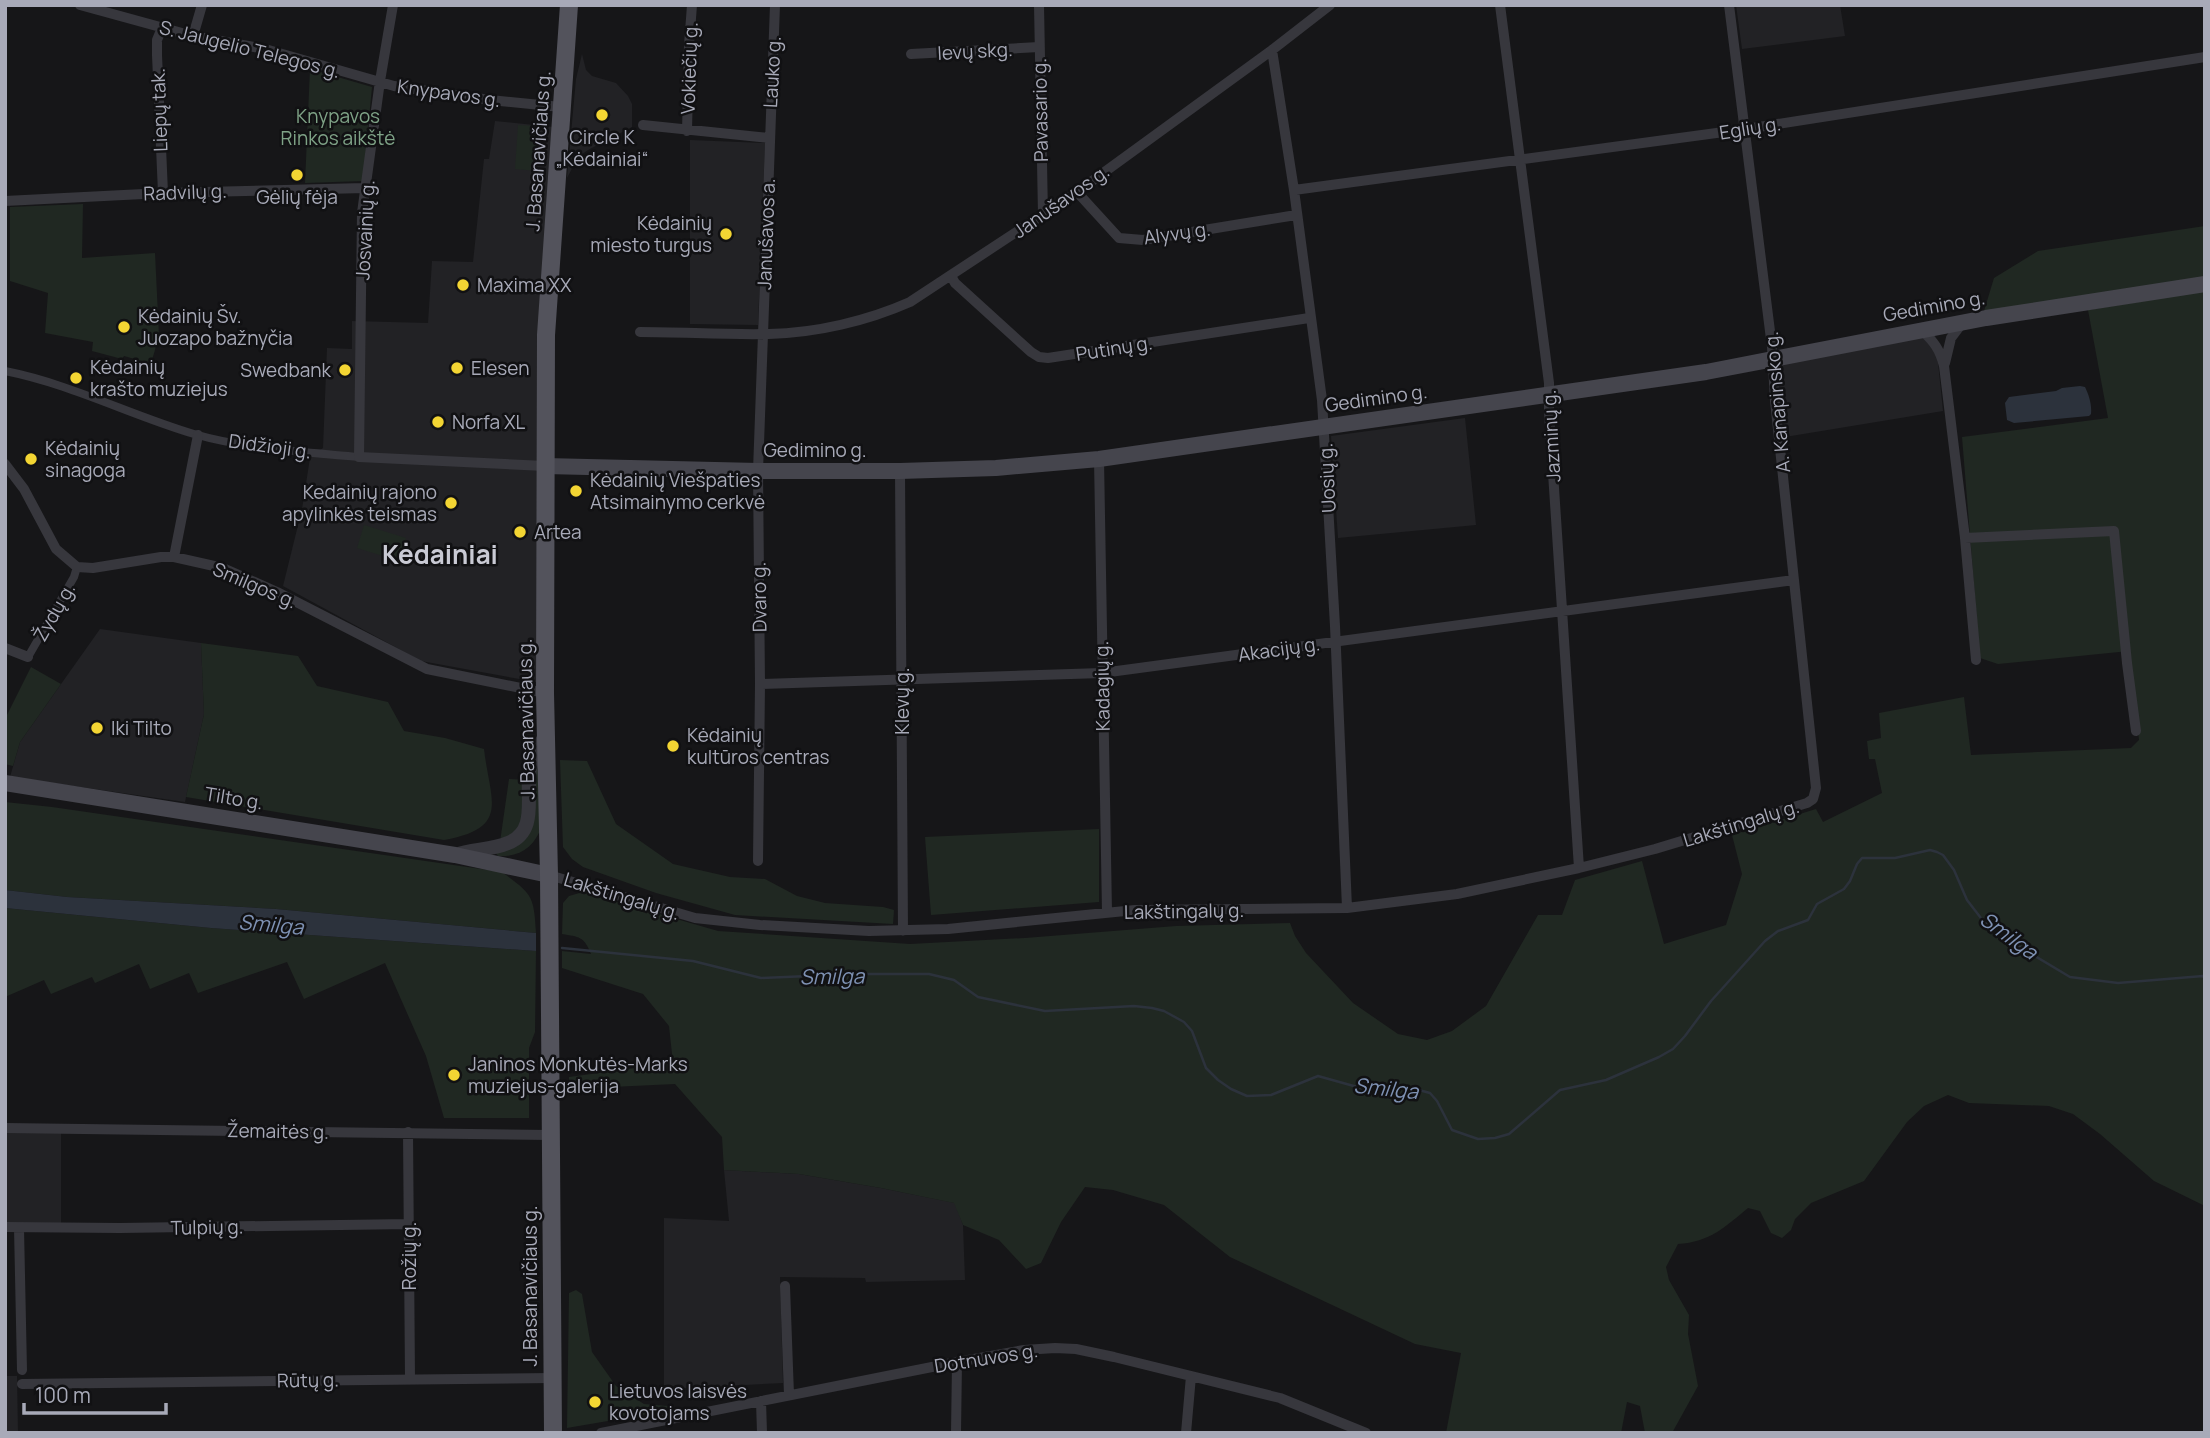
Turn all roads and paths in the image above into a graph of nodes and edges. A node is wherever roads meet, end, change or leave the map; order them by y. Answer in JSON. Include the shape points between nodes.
{"nodes":[{"id":1,"x":80,"y":5,"type":"edge"},
{"id":2,"x":202,"y":5,"type":"edge"},
{"id":3,"x":393,"y":5,"type":"edge"},
{"id":4,"x":569,"y":5,"type":"edge"},
{"id":5,"x":692,"y":5,"type":"edge"},
{"id":6,"x":775,"y":5,"type":"edge"},
{"id":7,"x":1039,"y":5,"type":"edge"},
{"id":8,"x":1330,"y":5,"type":"edge"},
{"id":9,"x":1500,"y":5,"type":"edge"},
{"id":10,"x":1729,"y":5,"type":"edge"},
{"id":11,"x":162,"y":27,"type":"junction"},
{"id":12,"x":193,"y":36,"type":"junction"},
{"id":13,"x":1039,"y":47,"type":"junction"},
{"id":14,"x":1272,"y":50,"type":"junction"},
{"id":15,"x":911,"y":54,"type":"dead end"},
{"id":16,"x":2205,"y":57,"type":"edge"},
{"id":17,"x":380,"y":82,"type":"junction"},
{"id":18,"x":561,"y":107,"type":"junction"},
{"id":19,"x":643,"y":125,"type":"dead end"},
{"id":20,"x":1746,"y":129,"type":"junction"},
{"id":21,"x":687,"y":131,"type":"junction"},
{"id":22,"x":769,"y":138,"type":"junction"},
{"id":23,"x":1520,"y":161,"type":"junction"},
{"id":24,"x":365,"y":188,"type":"junction"},
{"id":25,"x":1294,"y":190,"type":"junction"},
{"id":26,"x":1077,"y":192,"type":"junction"},
{"id":27,"x":163,"y":193,"type":"junction"},
{"id":28,"x":5,"y":201,"type":"edge"},
{"id":29,"x":1043,"y":215,"type":"junction"},
{"id":30,"x":1296,"y":215,"type":"junction"},
{"id":31,"x":951,"y":276,"type":"junction"},
{"id":32,"x":2205,"y":284,"type":"edge"},
{"id":33,"x":1309,"y":318,"type":"junction"},
{"id":34,"x":1963,"y":322,"type":"junction"},
{"id":35,"x":1921,"y":330,"type":"junction"},
{"id":36,"x":640,"y":332,"type":"dead end"},
{"id":37,"x":763,"y":334,"type":"junction"},
{"id":38,"x":1772,"y":359,"type":"junction"},
{"id":39,"x":1944,"y":366,"type":"junction"},
{"id":40,"x":5,"y":371,"type":"edge"},
{"id":41,"x":1549,"y":394,"type":"junction"},
{"id":42,"x":1324,"y":426,"type":"junction"},
{"id":43,"x":198,"y":435,"type":"junction"},
{"id":44,"x":359,"y":457,"type":"junction"},
{"id":45,"x":1099,"y":459,"type":"junction"},
{"id":46,"x":5,"y":464,"type":"edge"},
{"id":47,"x":545,"y":466,"type":"junction"},
{"id":48,"x":758,"y":471,"type":"junction"},
{"id":49,"x":900,"y":471,"type":"junction"},
{"id":50,"x":1965,"y":538,"type":"junction"},
{"id":51,"x":174,"y":557,"type":"junction"},
{"id":52,"x":77,"y":567,"type":"junction"},
{"id":53,"x":1794,"y":580,"type":"junction"},
{"id":54,"x":1562,"y":610,"type":"junction"},
{"id":55,"x":1335,"y":641,"type":"junction"},
{"id":56,"x":5,"y":648,"type":"edge"},
{"id":57,"x":28,"y":657,"type":"joint"},
{"id":58,"x":1976,"y":660,"type":"dead end"},
{"id":59,"x":1102,"y":673,"type":"junction"},
{"id":60,"x":901,"y":681,"type":"junction"},
{"id":61,"x":760,"y":684,"type":"junction"},
{"id":62,"x":545,"y":693,"type":"junction"},
{"id":63,"x":2136,"y":731,"type":"dead end"},
{"id":64,"x":545,"y":736,"type":"junction"},
{"id":65,"x":5,"y":783,"type":"edge"},
{"id":66,"x":1813,"y":799,"type":"joint"},
{"id":67,"x":455,"y":855,"type":"junction"},
{"id":68,"x":758,"y":861,"type":"dead end"},
{"id":69,"x":1579,"y":868,"type":"junction"},
{"id":70,"x":549,"y":874,"type":"junction"},
{"id":71,"x":1347,"y":908,"type":"junction"},
{"id":72,"x":1107,"y":912,"type":"junction"},
{"id":73,"x":902,"y":931,"type":"junction"},
{"id":74,"x":5,"y":1128,"type":"edge"},
{"id":75,"x":408,"y":1132,"type":"junction"},
{"id":76,"x":550,"y":1135,"type":"junction"},
{"id":77,"x":409,"y":1224,"type":"junction"},
{"id":78,"x":5,"y":1227,"type":"edge"},
{"id":79,"x":19,"y":1227,"type":"junction"},
{"id":80,"x":785,"y":1286,"type":"dead end"},
{"id":81,"x":957,"y":1362,"type":"junction"},
{"id":82,"x":22,"y":1370,"type":"dead end"},
{"id":83,"x":1191,"y":1376,"type":"junction"},
{"id":84,"x":552,"y":1378,"type":"junction"},
{"id":85,"x":410,"y":1379,"type":"junction"},
{"id":86,"x":22,"y":1384,"type":"dead end"},
{"id":87,"x":789,"y":1395,"type":"junction"},
{"id":88,"x":761,"y":1401,"type":"junction"},
{"id":89,"x":553,"y":1433,"type":"edge"},
{"id":90,"x":601,"y":1433,"type":"edge"},
{"id":91,"x":762,"y":1433,"type":"edge"},
{"id":92,"x":956,"y":1433,"type":"edge"},
{"id":93,"x":1186,"y":1433,"type":"edge"},
{"id":94,"x":1366,"y":1433,"type":"edge"}],
"edges":[{"from":1,"to":11,"type":"street","name":"S. Jaugelio Telegos g."},
{"from":2,"to":12,"type":"street"},
{"from":3,"to":17,"type":"street","name":"Josvainių g."},
{"from":4,"to":18,"type":"main road","name":"J. Basanavičiaus g."},
{"from":5,"to":21,"type":"street","name":"Vokiečių g."},
{"from":6,"to":22,"type":"street","name":"Lauko g."},
{"from":7,"to":13,"type":"street","name":"Pavasario g."},
{"from":8,"to":14,"type":"street","name":"Janušavos g."},
{"from":9,"to":23,"type":"street","name":"Jazminų g."},
{"from":10,"to":20,"type":"street","name":"A. Kanapinsko g."},
{"from":11,"to":12,"type":"street","name":"S. Jaugelio Telegos g."},
{"from":11,"to":27,"type":"street","name":"Liepų tak.","via":[[157,54]]},
{"from":12,"to":17,"type":"street","name":"S. Jaugelio Telegos g.","via":[[265,48]]},
{"from":13,"to":15,"type":"street","name":"Ievų skg."},
{"from":13,"to":29,"type":"street","name":"Pavasario g."},
{"from":14,"to":25,"type":"street","name":"Uosių g."},
{"from":14,"to":26,"type":"street","name":"Janušavos g."},
{"from":16,"to":20,"type":"street","name":"Eglių g."},
{"from":17,"to":18,"type":"street","name":"Knypavos g."},
{"from":17,"to":24,"type":"street","name":"Josvainių g."},
{"from":18,"to":47,"type":"main road","name":"J. Basanavičiaus g.","via":[[546,335]]},
{"from":19,"to":21,"type":"street"},
{"from":20,"to":23,"type":"street","name":"Eglių g."},
{"from":20,"to":38,"type":"street","name":"A. Kanapinsko g."},
{"from":21,"to":22,"type":"street"},
{"from":22,"to":37,"type":"street","name":"Janušavos a."},
{"from":23,"to":25,"type":"street","name":"Eglių g."},
{"from":23,"to":41,"type":"street","name":"Jazminų g."},
{"from":24,"to":27,"type":"street","name":"Radvilų g."},
{"from":24,"to":44,"type":"street","name":"Josvainių g."},
{"from":25,"to":30,"type":"street","name":"Uosių g."},
{"from":26,"to":29,"type":"street","name":"Janušavos g."},
{"from":26,"to":30,"type":"street","name":"Alyvų g.","via":[[1119,238],[1143,240]]},
{"from":27,"to":28,"type":"street","name":"Radvilų g."},
{"from":29,"to":31,"type":"street","name":"Janušavos g."},
{"from":30,"to":33,"type":"street","name":"Uosių g."},
{"from":31,"to":33,"type":"street","name":"Putinų g.","via":[[1039,357]]},
{"from":31,"to":37,"type":"street","name":"Janušavos g.","via":[[887,312],[830,326]]},
{"from":32,"to":34,"type":"main road","name":"Gedimino g."},
{"from":33,"to":42,"type":"street","name":"Uosių g."},
{"from":34,"to":35,"type":"main road","name":"Gedimino g."},
{"from":34,"to":39,"type":"street","via":[[1951,338]]},
{"from":35,"to":38,"type":"main road","name":"Gedimino g."},
{"from":35,"to":39,"type":"street","via":[[1933,340]]},
{"from":36,"to":37,"type":"street"},
{"from":37,"to":48,"type":"street","name":"Dvaro g."},
{"from":38,"to":41,"type":"main road","name":"Gedimino g."},
{"from":38,"to":53,"type":"street","name":"A. Kanapinsko g."},
{"from":39,"to":50,"type":"street"},
{"from":40,"to":43,"type":"street","name":"Didžioji g.","via":[[66,387]]},
{"from":41,"to":42,"type":"main road","name":"Gedimino g."},
{"from":41,"to":54,"type":"street","name":"Jazminų g."},
{"from":42,"to":45,"type":"main road","name":"Gedimino g."},
{"from":42,"to":55,"type":"street","name":"Uosių g."},
{"from":43,"to":44,"type":"street","name":"Didžioji g.","via":[[278,450]]},
{"from":43,"to":51,"type":"street"},
{"from":44,"to":47,"type":"street","name":"Didžioji g."},
{"from":45,"to":49,"type":"main road","name":"Gedimino g."},
{"from":45,"to":59,"type":"street","name":"Kadagių g."},
{"from":46,"to":52,"type":"street","via":[[56,549]]},
{"from":47,"to":48,"type":"main road","name":"Gedimino g."},
{"from":47,"to":62,"type":"main road","name":"J. Basanavičiaus g."},
{"from":48,"to":49,"type":"main road","name":"Gedimino g."},
{"from":48,"to":61,"type":"street","name":"Dvaro g."},
{"from":49,"to":60,"type":"street","name":"Klevų g."},
{"from":50,"to":58,"type":"street"},
{"from":50,"to":63,"type":"street","via":[[2114,531]]},
{"from":51,"to":52,"type":"street","name":"Smilgos g."},
{"from":51,"to":62,"type":"street","name":"Smilgos g.","via":[[240,575],[427,669]]},
{"from":52,"to":57,"type":"street","name":"Žydų g."},
{"from":53,"to":54,"type":"street","name":"Akacijų g."},
{"from":53,"to":66,"type":"street","name":"A. Kanapinsko g.","via":[[1816,788]]},
{"from":54,"to":55,"type":"street","name":"Akacijų g."},
{"from":54,"to":69,"type":"street","name":"Jazminų g."},
{"from":55,"to":59,"type":"street","name":"Akacijų g."},
{"from":55,"to":71,"type":"street","name":"Uosių g."},
{"from":56,"to":57,"type":"street"},
{"from":59,"to":60,"type":"street","name":"Akacijų g."},
{"from":59,"to":72,"type":"street","name":"Kadagių g."},
{"from":60,"to":61,"type":"street","name":"Akacijų g."},
{"from":60,"to":73,"type":"street","name":"Klevų g."},
{"from":61,"to":68,"type":"street","name":"Dvaro g."},
{"from":62,"to":64,"type":"main road","name":"J. Basanavičiaus g."},
{"from":64,"to":67,"type":"street","name":"Tilto g.","via":[[531,765],[529,817],[521,834],[506,844]]},
{"from":64,"to":70,"type":"main road","name":"J. Basanavičiaus g."},
{"from":65,"to":67,"type":"main road","name":"Tilto g."},
{"from":66,"to":69,"type":"street","name":"Lakštingalų g.","via":[[1704,835]]},
{"from":67,"to":70,"type":"main road","name":"Tilto g."},
{"from":69,"to":71,"type":"street","name":"Lakštingalų g.","via":[[1457,894]]},
{"from":70,"to":73,"type":"street","name":"Lakštingalų g.","via":[[695,918]]},
{"from":70,"to":76,"type":"main road","name":"J. Basanavičiaus g."},
{"from":71,"to":72,"type":"street","name":"Lakštingalų g."},
{"from":72,"to":73,"type":"street","name":"Lakštingalų g."},
{"from":74,"to":75,"type":"street","name":"Žemaitės g."},
{"from":75,"to":76,"type":"street","name":"Žemaitės g."},
{"from":75,"to":77,"type":"street","name":"Rožių g."},
{"from":76,"to":84,"type":"main road","name":"J. Basanavičiaus g."},
{"from":77,"to":79,"type":"street","name":"Tulpių g."},
{"from":77,"to":85,"type":"street","name":"Rožių g."},
{"from":78,"to":79,"type":"street","name":"Tulpių g."},
{"from":79,"to":82,"type":"street"},
{"from":80,"to":87,"type":"street"},
{"from":81,"to":83,"type":"street","name":"Dotnuvos g.","via":[[1024,1350],[1076,1349]]},
{"from":81,"to":87,"type":"street","name":"Dotnuvos g."},
{"from":81,"to":92,"type":"street"},
{"from":83,"to":93,"type":"street"},
{"from":83,"to":94,"type":"street","name":"Dotnuvos g.","via":[[1280,1398]]},
{"from":84,"to":85,"type":"street","name":"Rūtų g."},
{"from":84,"to":89,"type":"main road","name":"J. Basanavičiaus g."},
{"from":85,"to":86,"type":"street","name":"Rūtų g."},
{"from":87,"to":88,"type":"street","name":"Dotnuvos g."},
{"from":88,"to":90,"type":"street","name":"Dotnuvos g."},
{"from":88,"to":91,"type":"street"}]}
